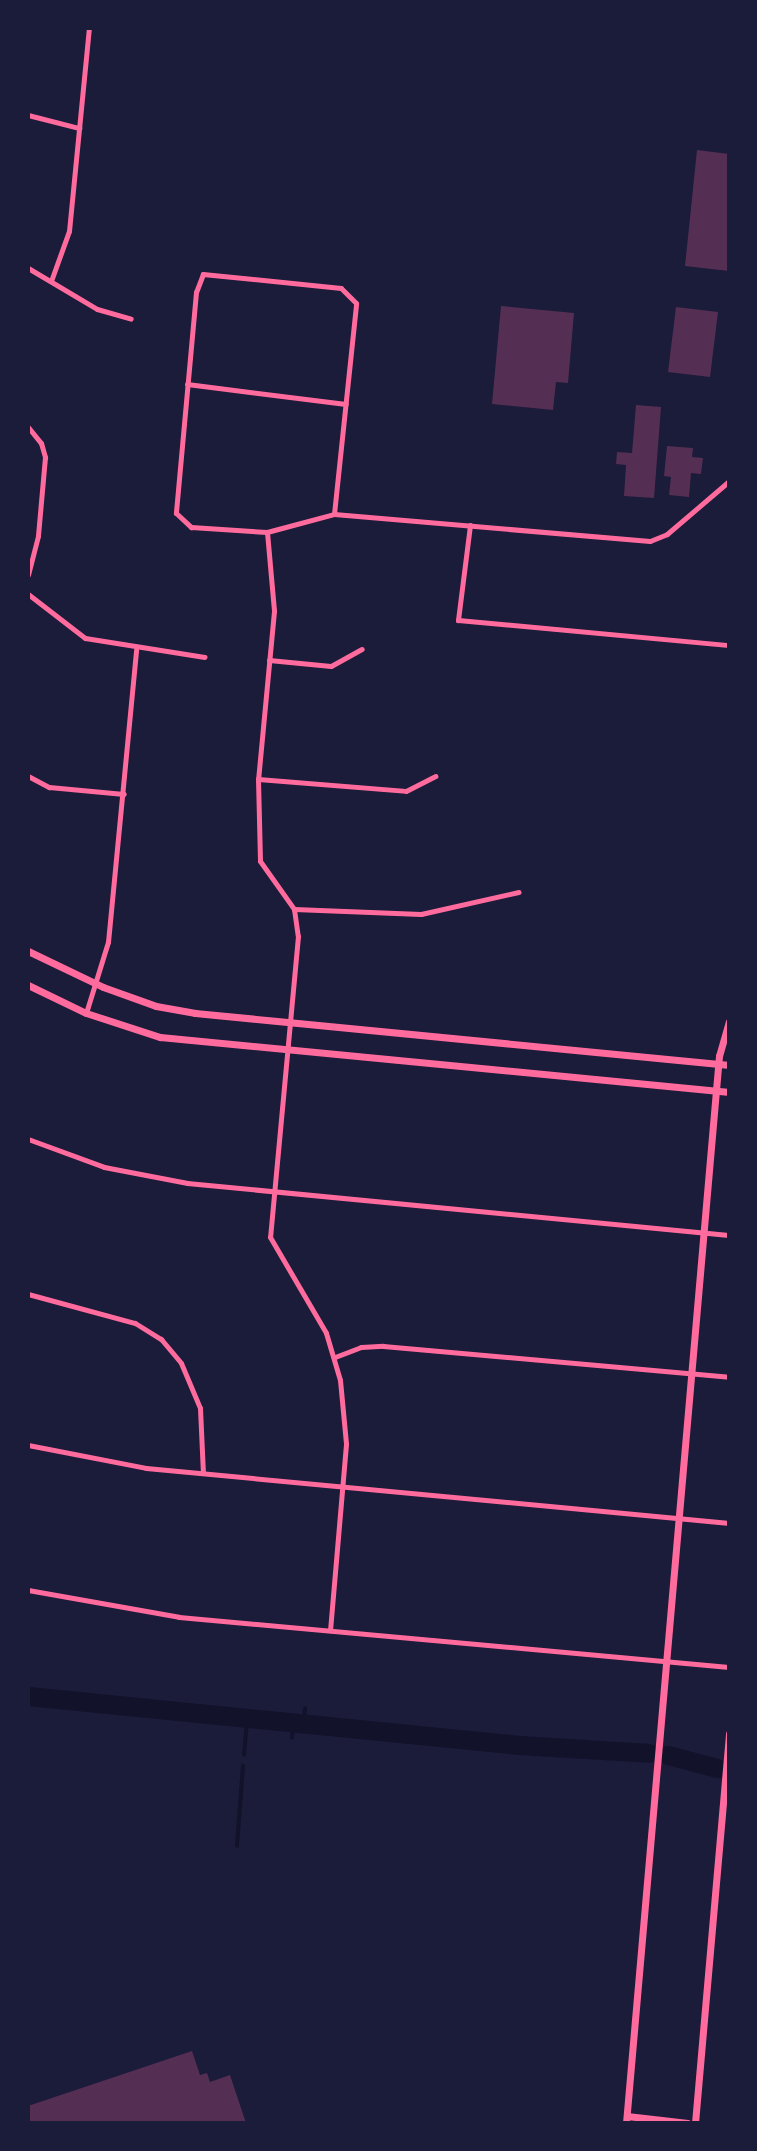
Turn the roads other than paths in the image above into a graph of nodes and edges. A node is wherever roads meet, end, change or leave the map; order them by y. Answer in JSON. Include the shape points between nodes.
{"nodes":[{"id":1,"x":89,"y":28,"type":"edge"},
{"id":2,"x":28,"y":115,"type":"edge"},
{"id":3,"x":79,"y":128,"type":"junction"},
{"id":4,"x":28,"y":268,"type":"edge"},
{"id":5,"x":51,"y":281,"type":"junction"},
{"id":6,"x":131,"y":319,"type":"dead end"},
{"id":7,"x":187,"y":384,"type":"junction"},
{"id":8,"x":345,"y":404,"type":"junction"},
{"id":9,"x":28,"y":427,"type":"edge"},
{"id":10,"x":729,"y":481,"type":"edge"},
{"id":11,"x":334,"y":514,"type":"junction"},
{"id":12,"x":470,"y":525,"type":"junction"},
{"id":13,"x":267,"y":532,"type":"junction"},
{"id":14,"x":28,"y":575,"type":"edge"},
{"id":15,"x":28,"y":594,"type":"edge"},
{"id":16,"x":729,"y":645,"type":"edge"},
{"id":17,"x":136,"y":649,"type":"junction"},
{"id":18,"x":362,"y":649,"type":"dead end"},
{"id":19,"x":205,"y":657,"type":"dead end"},
{"id":20,"x":270,"y":660,"type":"junction"},
{"id":21,"x":28,"y":776,"type":"edge"},
{"id":22,"x":435,"y":776,"type":"dead end"},
{"id":23,"x":258,"y":779,"type":"junction"},
{"id":24,"x":124,"y":794,"type":"junction"},
{"id":25,"x":519,"y":892,"type":"dead end"},
{"id":26,"x":294,"y":909,"type":"junction"},
{"id":27,"x":28,"y":951,"type":"edge"},
{"id":28,"x":96,"y":984,"type":"junction"},
{"id":29,"x":28,"y":985,"type":"edge"},
{"id":30,"x":86,"y":1013,"type":"junction"},
{"id":31,"x":729,"y":1021,"type":"edge"},
{"id":32,"x":291,"y":1025,"type":"junction"},
{"id":33,"x":289,"y":1052,"type":"junction"},
{"id":34,"x":719,"y":1065,"type":"junction"},
{"id":35,"x":729,"y":1065,"type":"edge"},
{"id":36,"x":717,"y":1090,"type":"junction"},
{"id":37,"x":729,"y":1092,"type":"edge"},
{"id":38,"x":28,"y":1139,"type":"edge"},
{"id":39,"x":274,"y":1193,"type":"junction"},
{"id":40,"x":704,"y":1234,"type":"junction"},
{"id":41,"x":729,"y":1236,"type":"edge"},
{"id":42,"x":28,"y":1293,"type":"edge"},
{"id":43,"x":335,"y":1357,"type":"junction"},
{"id":44,"x":692,"y":1373,"type":"junction"},
{"id":45,"x":729,"y":1377,"type":"edge"},
{"id":46,"x":28,"y":1445,"type":"edge"},
{"id":47,"x":203,"y":1473,"type":"junction"},
{"id":48,"x":342,"y":1487,"type":"junction"},
{"id":49,"x":679,"y":1518,"type":"junction"},
{"id":50,"x":729,"y":1523,"type":"edge"},
{"id":51,"x":28,"y":1590,"type":"edge"},
{"id":52,"x":330,"y":1630,"type":"junction"},
{"id":53,"x":667,"y":1661,"type":"junction"},
{"id":54,"x":729,"y":1667,"type":"edge"},
{"id":55,"x":729,"y":1733,"type":"edge"},
{"id":56,"x":627,"y":2120,"type":"edge"},
{"id":57,"x":688,"y":2123,"type":"edge"},
{"id":58,"x":695,"y":2123,"type":"edge"}],
"edges":[{"from":1,"to":3,"type":"street"},
{"from":2,"to":3,"type":"street"},
{"from":3,"to":5,"type":"street","via":[[69,231]]},
{"from":4,"to":5,"type":"street"},
{"from":5,"to":6,"type":"street","via":[[97,309]]},
{"from":7,"to":8,"type":"street"},
{"from":7,"to":8,"type":"street","via":[[196,292],[203,274],[341,288],[356,303]]},
{"from":7,"to":13,"type":"street","via":[[176,513],[191,527]]},
{"from":8,"to":11,"type":"street"},
{"from":9,"to":14,"type":"street","via":[[45,457],[38,536]]},
{"from":10,"to":12,"type":"street","via":[[667,534],[650,541]]},
{"from":11,"to":12,"type":"street"},
{"from":11,"to":13,"type":"street"},
{"from":12,"to":16,"type":"street","via":[[458,620]]},
{"from":13,"to":20,"type":"street","via":[[274,611]]},
{"from":15,"to":17,"type":"street","via":[[85,638]]},
{"from":17,"to":19,"type":"street"},
{"from":17,"to":24,"type":"street"},
{"from":18,"to":20,"type":"street","via":[[331,666]]},
{"from":20,"to":23,"type":"street"},
{"from":21,"to":24,"type":"street","via":[[49,787]]},
{"from":22,"to":23,"type":"street","via":[[406,792]]},
{"from":23,"to":26,"type":"street","via":[[260,861]]},
{"from":24,"to":28,"type":"street","via":[[108,942]]},
{"from":25,"to":26,"type":"street","via":[[421,914]]},
{"from":26,"to":32,"type":"street","via":[[298,936]]},
{"from":27,"to":28,"type":"main road"},
{"from":28,"to":30,"type":"street"},
{"from":28,"to":32,"type":"main road","via":[[156,1006]]},
{"from":29,"to":30,"type":"main road"},
{"from":30,"to":33,"type":"main road","via":[[160,1037]]},
{"from":31,"to":34,"type":"main road"},
{"from":32,"to":33,"type":"street"},
{"from":32,"to":34,"type":"main road"},
{"from":33,"to":36,"type":"main road"},
{"from":33,"to":39,"type":"street"},
{"from":34,"to":35,"type":"main road"},
{"from":34,"to":36,"type":"main road"},
{"from":36,"to":37,"type":"main road"},
{"from":36,"to":40,"type":"main road"},
{"from":38,"to":39,"type":"street","via":[[83,1161],[157,1179]]},
{"from":39,"to":40,"type":"street"},
{"from":39,"to":43,"type":"street","via":[[270,1237],[312,1306]]},
{"from":40,"to":41,"type":"street"},
{"from":40,"to":44,"type":"main road"},
{"from":42,"to":47,"type":"street","via":[[135,1323],[161,1339],[181,1363],[200,1408]]},
{"from":43,"to":44,"type":"street","via":[[361,1347],[383,1346]]},
{"from":43,"to":48,"type":"street","via":[[346,1424]]},
{"from":44,"to":45,"type":"street"},
{"from":44,"to":49,"type":"main road"},
{"from":46,"to":47,"type":"street","via":[[146,1468]]},
{"from":47,"to":48,"type":"street"},
{"from":48,"to":49,"type":"street"},
{"from":48,"to":52,"type":"street"},
{"from":49,"to":50,"type":"street"},
{"from":49,"to":53,"type":"main road"},
{"from":51,"to":52,"type":"street","via":[[179,1617]]},
{"from":52,"to":53,"type":"street"},
{"from":53,"to":54,"type":"street"},
{"from":53,"to":56,"type":"main road"},
{"from":55,"to":58,"type":"main road"},
{"from":56,"to":57,"type":"main road"}]}
